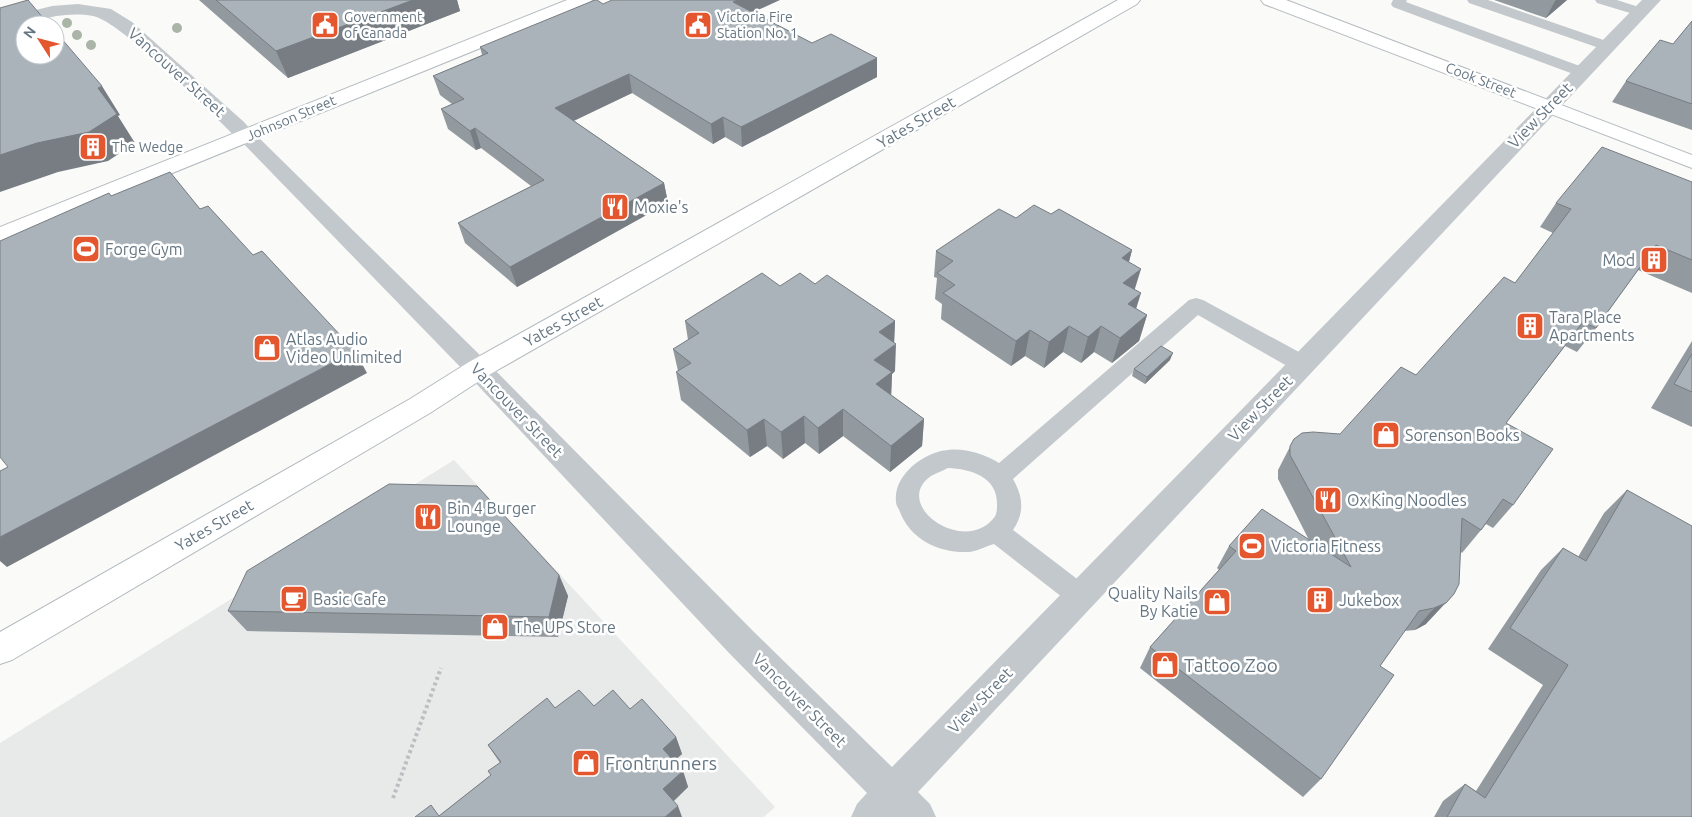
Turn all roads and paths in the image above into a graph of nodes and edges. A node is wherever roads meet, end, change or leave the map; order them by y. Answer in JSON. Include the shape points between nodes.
{"nodes":[{"id":1,"x":583,"y":0,"type":"edge"},
{"id":2,"x":1131,"y":0,"type":"edge"},
{"id":3,"x":1270,"y":0,"type":"edge"},
{"id":4,"x":1400,"y":0,"type":"edge"},
{"id":5,"x":1474,"y":0,"type":"edge"},
{"id":6,"x":1602,"y":0,"type":"edge"},
{"id":7,"x":1646,"y":6,"type":"edge"},
{"id":8,"x":111,"y":7,"type":"edge"},
{"id":9,"x":0,"y":25,"type":"edge"},
{"id":10,"x":1607,"y":46,"type":"junction"},
{"id":11,"x":1582,"y":72,"type":"junction"},
{"id":12,"x":1549,"y":106,"type":"junction"},
{"id":13,"x":247,"y":136,"type":"junction"},
{"id":14,"x":1692,"y":162,"type":"edge"},
{"id":15,"x":0,"y":236,"type":"edge"},
{"id":16,"x":1302,"y":364,"type":"junction"},
{"id":17,"x":478,"y":369,"type":"junction"},
{"id":18,"x":999,"y":477,"type":"junction"},
{"id":19,"x":997,"y":532,"type":"junction"},
{"id":20,"x":1080,"y":596,"type":"junction"},
{"id":21,"x":0,"y":649,"type":"edge"},
{"id":22,"x":441,"y":668,"type":"dead end"},
{"id":23,"x":393,"y":798,"type":"dead end"},
{"id":24,"x":881,"y":805,"type":"edge"},
{"id":25,"x":917,"y":817,"type":"edge"}],
"edges":[{"from":1,"to":13,"type":"main road","name":"Johnson Street"},
{"from":2,"to":17,"type":"main road","name":"Yates Street"},
{"from":3,"to":12,"type":"main road","name":"Cook Street"},
{"from":4,"to":11,"type":"lane","via":[[1398,4]]},
{"from":5,"to":10,"type":"lane"},
{"from":6,"to":7,"type":"lane"},
{"from":7,"to":10,"type":"street","name":"View Street"},
{"from":8,"to":9,"type":"street","via":[[44,12]]},
{"from":8,"to":13,"type":"street","name":"Vancouver Street"},
{"from":10,"to":11,"type":"street","name":"View Street"},
{"from":11,"to":12,"type":"street","name":"View Street"},
{"from":12,"to":14,"type":"main road","name":"Cook Street"},
{"from":12,"to":16,"type":"street","name":"View Street"},
{"from":13,"to":15,"type":"main road","name":"Johnson Street"},
{"from":13,"to":17,"type":"street","name":"Vancouver Street"},
{"from":16,"to":18,"type":"lane","via":[[1196,305]]},
{"from":16,"to":20,"type":"street","name":"View Street"},
{"from":17,"to":21,"type":"main road","name":"Yates Street","via":[[420,406]]},
{"from":17,"to":24,"type":"street","name":"Vancouver Street","via":[[742,643]]},
{"from":18,"to":19,"type":"lane","via":[[1009,494],[1011,508],[1007,520]]},
{"from":18,"to":19,"type":"lane","via":[[978,463],[946,459],[919,471],[910,483],[907,496],[909,510],[917,524],[930,535],[966,543],[983,540]]},
{"from":19,"to":20,"type":"lane"},
{"from":20,"to":24,"type":"street","name":"View Street"},
{"from":22,"to":23,"type":"path"},
{"from":24,"to":25,"type":"street","name":"Vancouver Street"}]}
